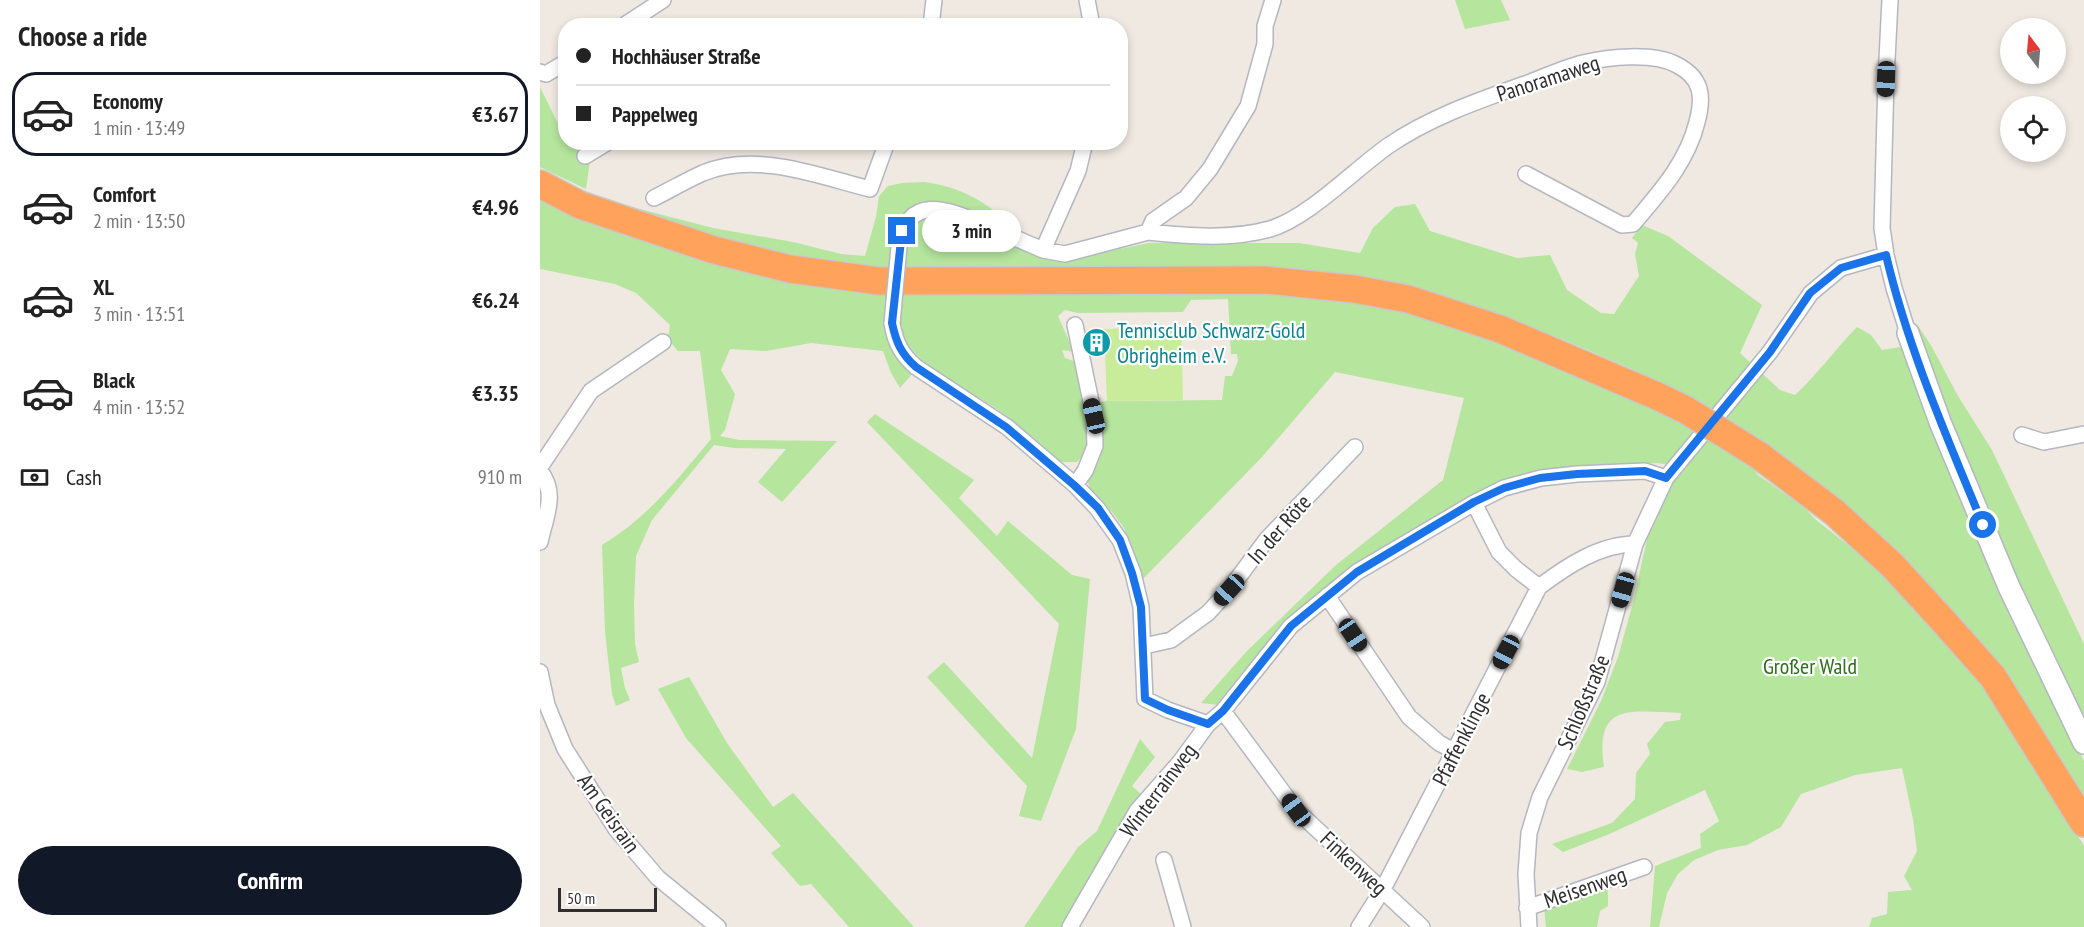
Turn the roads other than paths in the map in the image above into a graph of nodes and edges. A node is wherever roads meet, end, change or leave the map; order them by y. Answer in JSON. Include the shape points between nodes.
{"nodes":[{"id":1,"x":663,"y":0,"type":"edge"},
{"id":2,"x":934,"y":0,"type":"edge"},
{"id":3,"x":1087,"y":0,"type":"edge"},
{"id":4,"x":1273,"y":0,"type":"edge"},
{"id":5,"x":1890,"y":0,"type":"edge"},
{"id":6,"x":635,"y":18,"type":"edge"},
{"id":7,"x":932,"y":18,"type":"edge"},
{"id":8,"x":1090,"y":18,"type":"edge"},
{"id":9,"x":558,"y":67,"type":"edge"},
{"id":10,"x":540,"y":72,"type":"edge"},
{"id":11,"x":595,"y":150,"type":"edge"},
{"id":12,"x":884,"y":150,"type":"edge"},
{"id":13,"x":1083,"y":150,"type":"edge"},
{"id":14,"x":585,"y":156,"type":"dead end"},
{"id":15,"x":1526,"y":174,"type":"dead end"},
{"id":16,"x":540,"y":184,"type":"edge"},
{"id":17,"x":654,"y":198,"type":"dead end"},
{"id":18,"x":1148,"y":232,"type":"junction"},
{"id":19,"x":1043,"y":250,"type":"junction"},
{"id":20,"x":1886,"y":255,"type":"junction"},
{"id":21,"x":1075,"y":325,"type":"dead end"},
{"id":22,"x":1908,"y":333,"type":"joint"},
{"id":23,"x":663,"y":342,"type":"dead end"},
{"id":24,"x":2084,"y":434,"type":"edge"},
{"id":25,"x":2022,"y":435,"type":"dead end"},
{"id":26,"x":1355,"y":447,"type":"dead end"},
{"id":27,"x":540,"y":469,"type":"edge"},
{"id":28,"x":1666,"y":478,"type":"junction"},
{"id":29,"x":1074,"y":485,"type":"junction"},
{"id":30,"x":1474,"y":502,"type":"junction"},
{"id":31,"x":540,"y":542,"type":"edge"},
{"id":32,"x":1635,"y":544,"type":"junction"},
{"id":33,"x":1539,"y":586,"type":"junction"},
{"id":34,"x":1327,"y":596,"type":"junction"},
{"id":35,"x":1144,"y":646,"type":"junction"},
{"id":36,"x":540,"y":672,"type":"edge"},
{"id":37,"x":1223,"y":711,"type":"junction"},
{"id":38,"x":1208,"y":724,"type":"junction"},
{"id":39,"x":2084,"y":743,"type":"edge"},
{"id":40,"x":1454,"y":751,"type":"junction"},
{"id":41,"x":2084,"y":823,"type":"edge"},
{"id":42,"x":1164,"y":860,"type":"dead end"},
{"id":43,"x":1644,"y":867,"type":"dead end"},
{"id":44,"x":1383,"y":890,"type":"junction"},
{"id":45,"x":1527,"y":908,"type":"junction"},
{"id":46,"x":718,"y":927,"type":"edge"},
{"id":47,"x":1070,"y":927,"type":"edge"},
{"id":48,"x":1183,"y":927,"type":"edge"},
{"id":49,"x":1359,"y":927,"type":"edge"},
{"id":50,"x":1422,"y":927,"type":"edge"},
{"id":51,"x":1529,"y":927,"type":"edge"}],
"edges":[{"from":1,"to":6,"type":"street"},
{"from":2,"to":7,"type":"street"},
{"from":3,"to":8,"type":"street"},
{"from":4,"to":18,"type":"street","via":[[1248,106],[1210,169],[1186,198],[1153,221]]},
{"from":5,"to":20,"type":"street","via":[[1882,228]]},
{"from":9,"to":10,"type":"street","via":[[546,74]]},
{"from":11,"to":14,"type":"street"},
{"from":12,"to":17,"type":"street","via":[[870,189],[765,164],[740,165],[705,172]]},
{"from":13,"to":19,"type":"street","via":[[1078,171]]},
{"from":15,"to":18,"type":"street","name":"Panoramaweg","via":[[1622,225],[1633,224],[1672,177],[1688,149],[1702,96],[1697,84],[1688,71],[1650,58],[1582,63],[1447,113],[1414,130],[1292,220],[1270,229],[1184,236]]},
{"from":16,"to":41,"type":"highway","bridge":true,"via":[[580,204],[714,250],[790,270],[879,281],[1265,280],[1354,288],[1408,299],[1500,329],[1696,416],[1760,456],[1834,512],[1892,565],[1993,677]]},
{"from":18,"to":19,"type":"street","via":[[1065,254]]},
{"from":19,"to":29,"type":"street","bridge":true,"via":[[958,214],[940,209],[924,211],[912,217],[902,231],[892,323],[903,356],[1006,427]]},
{"from":20,"to":22,"type":"street"},
{"from":20,"to":28,"type":"street","name":"Schloßstraße","via":[[1841,268],[1810,293],[1770,352]]},
{"from":21,"to":29,"type":"street","via":[[1094,416],[1095,446],[1085,471]]},
{"from":22,"to":39,"type":"street","via":[[1940,422],[2009,587]]},
{"from":23,"to":27,"type":"street","via":[[591,391]]},
{"from":24,"to":25,"type":"street","via":[[2044,442]]},
{"from":26,"to":35,"type":"street","name":"In der Röte","via":[[1267,538],[1208,613],[1171,640]]},
{"from":27,"to":31,"type":"street","via":[[548,481],[549,507]]},
{"from":28,"to":30,"type":"street","name":"Winterrainweg","via":[[1645,471],[1540,478]]},
{"from":28,"to":32,"type":"street","name":"Schloßstraße"},
{"from":29,"to":35,"type":"street","via":[[1098,508],[1120,540],[1141,607]]},
{"from":30,"to":33,"type":"street","via":[[1499,552]]},
{"from":30,"to":34,"type":"street","name":"Winterrainweg","via":[[1357,572]]},
{"from":32,"to":33,"type":"street","name":"Pfaffenklinge","via":[[1604,549]]},
{"from":32,"to":45,"type":"street","name":"Schloßstraße","via":[[1597,682],[1540,797],[1529,833]]},
{"from":33,"to":40,"type":"street","name":"Pfaffenklinge"},
{"from":34,"to":37,"type":"street","name":"Winterrainweg","via":[[1291,626]]},
{"from":34,"to":40,"type":"street","via":[[1409,717]]},
{"from":35,"to":38,"type":"street","via":[[1145,699]]},
{"from":36,"to":46,"type":"street","name":"Am Geisrain","via":[[547,705],[565,750],[616,829],[658,878]]},
{"from":37,"to":38,"type":"street","name":"Winterrainweg"},
{"from":37,"to":44,"type":"street","name":"Finkenweg","via":[[1296,810]]},
{"from":38,"to":47,"type":"street","name":"Winterrainweg","via":[[1137,811]]},
{"from":40,"to":44,"type":"street","name":"Pfaffenklinge"},
{"from":42,"to":48,"type":"street"},
{"from":43,"to":45,"type":"street","name":"Meisenweg"},
{"from":44,"to":49,"type":"street","name":"Pfaffenklinge"},
{"from":44,"to":50,"type":"street","name":"Finkenweg"},
{"from":45,"to":51,"type":"street","name":"Schloßstraße"}]}
